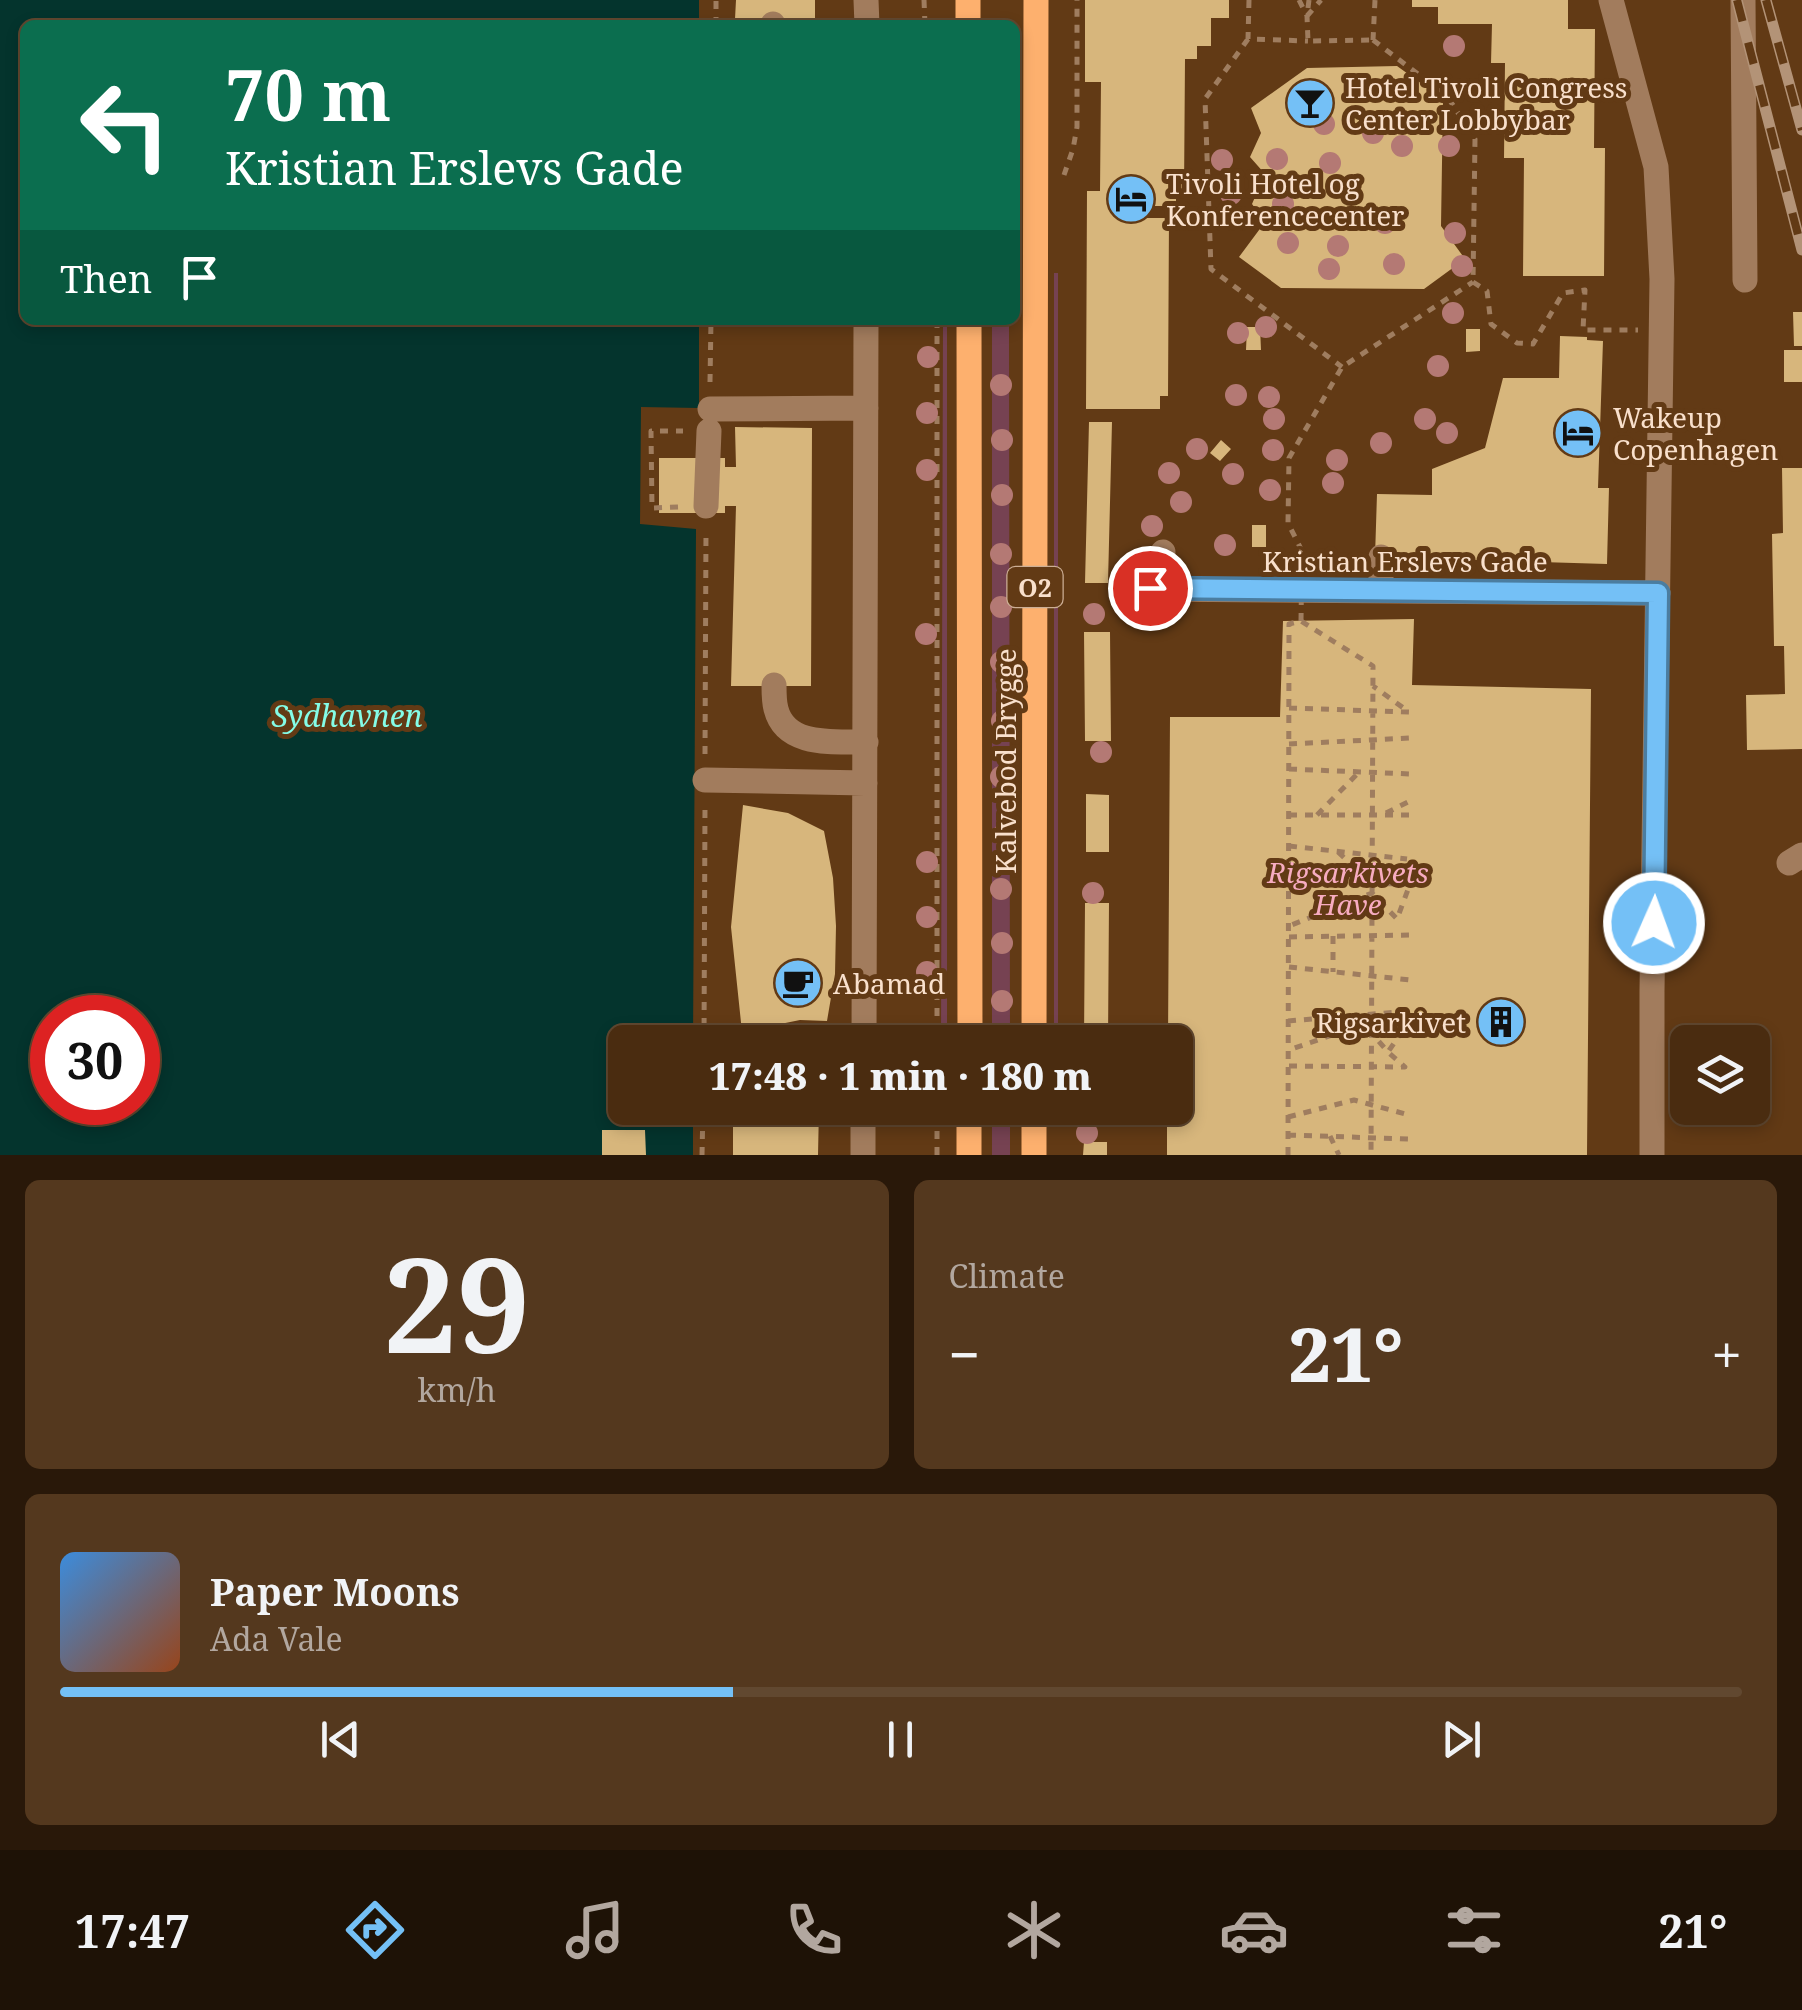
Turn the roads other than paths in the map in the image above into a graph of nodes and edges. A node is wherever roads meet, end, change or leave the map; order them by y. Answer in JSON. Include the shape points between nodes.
{"nodes":[{"id":1,"x":1036,"y":0,"type":"edge"},
{"id":2,"x":1611,"y":0,"type":"edge"},
{"id":3,"x":1743,"y":0,"type":"edge"},
{"id":4,"x":1745,"y":280,"type":"dead end"},
{"id":5,"x":866,"y":325,"type":"edge"},
{"id":6,"x":969,"y":325,"type":"edge"},
{"id":7,"x":866,"y":408,"type":"junction"},
{"id":8,"x":706,"y":506,"type":"road end"},
{"id":9,"x":1163,"y":552,"type":"dead end"},
{"id":10,"x":1380,"y":557,"type":"dead end"},
{"id":11,"x":1381,"y":591,"type":"junction"},
{"id":12,"x":1658,"y":593,"type":"junction"},
{"id":13,"x":774,"y":685,"type":"dead end"},
{"id":14,"x":866,"y":742,"type":"junction"},
{"id":15,"x":705,"y":780,"type":"road end"},
{"id":16,"x":865,"y":783,"type":"junction"},
{"id":17,"x":864,"y":1025,"type":"edge"},
{"id":18,"x":970,"y":1025,"type":"edge"},
{"id":19,"x":1034,"y":1025,"type":"edge"},
{"id":20,"x":863,"y":1125,"type":"edge"},
{"id":21,"x":969,"y":1125,"type":"edge"},
{"id":22,"x":1034,"y":1125,"type":"edge"},
{"id":23,"x":863,"y":1155,"type":"edge"},
{"id":24,"x":969,"y":1155,"type":"edge"},
{"id":25,"x":1034,"y":1155,"type":"edge"},
{"id":26,"x":1652,"y":1155,"type":"edge"}],
"edges":[{"from":1,"to":19,"type":"main road","name":"Kalvebod Brygge","number":"O2"},
{"from":2,"to":12,"type":"street","via":[[1656,167],[1662,280]]},
{"from":3,"to":4,"type":"street"},
{"from":5,"to":7,"type":"street"},
{"from":6,"to":18,"type":"main road","name":"Kalvebod Brygge","number":"O2"},
{"from":7,"to":8,"type":"street","via":[[709,420]]},
{"from":7,"to":14,"type":"street"},
{"from":9,"to":11,"type":"street","name":"Kristian Erslevs Gade","via":[[1156,589]]},
{"from":10,"to":11,"type":"street"},
{"from":11,"to":12,"type":"street","name":"Kristian Erslevs Gade"},
{"from":12,"to":26,"type":"street"},
{"from":13,"to":14,"type":"street","via":[[776,712],[794,734]]},
{"from":14,"to":16,"type":"street"},
{"from":15,"to":16,"type":"street"},
{"from":16,"to":17,"type":"street"},
{"from":20,"to":23,"type":"street"},
{"from":21,"to":24,"type":"main road"},
{"from":22,"to":25,"type":"main road"}]}
